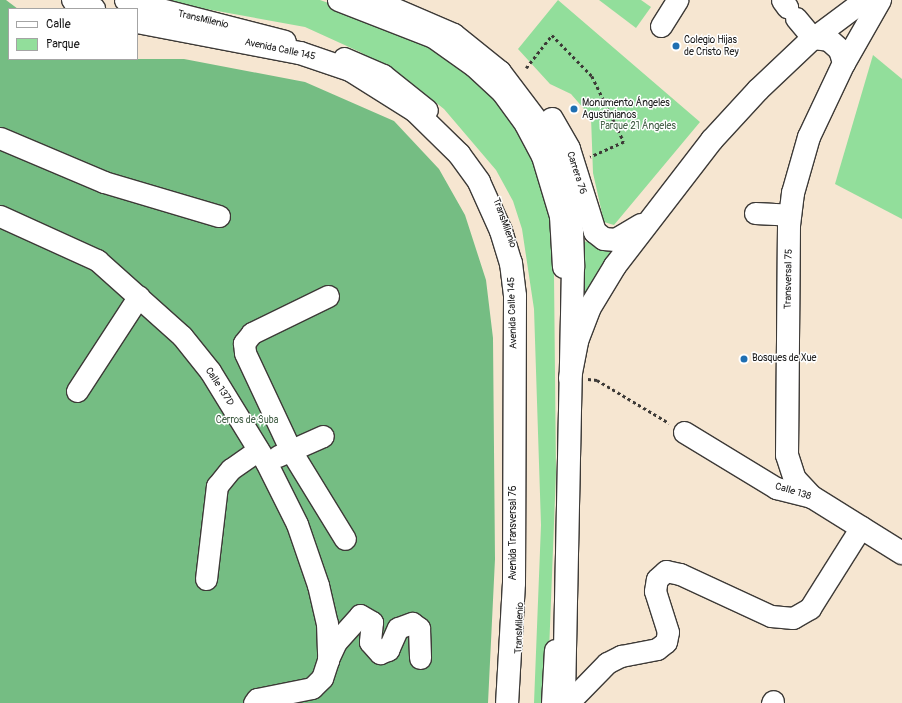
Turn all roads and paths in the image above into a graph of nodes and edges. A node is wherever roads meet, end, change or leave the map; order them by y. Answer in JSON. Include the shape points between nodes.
{"nodes":[{"id":1,"x":73,"y":0,"type":"edge"},
{"id":2,"x":125,"y":0,"type":"edge"},
{"id":3,"x":338,"y":0,"type":"edge"},
{"id":4,"x":373,"y":0,"type":"edge"},
{"id":5,"x":677,"y":0,"type":"edge"},
{"id":6,"x":864,"y":0,"type":"edge"},
{"id":7,"x":880,"y":0,"type":"edge"},
{"id":8,"x":92,"y":8,"type":"edge"},
{"id":9,"x":788,"y":8,"type":"edge"},
{"id":10,"x":146,"y":10,"type":"edge"},
{"id":11,"x":662,"y":26,"type":"dead end"},
{"id":12,"x":813,"y":38,"type":"junction"},
{"id":13,"x":479,"y":52,"type":"junction"},
{"id":14,"x":844,"y":63,"type":"junction"},
{"id":15,"x":526,"y":68,"type":"dead end"},
{"id":16,"x":0,"y":138,"type":"edge"},
{"id":17,"x":586,"y":158,"type":"dead end"},
{"id":18,"x":672,"y":195,"type":"junction"},
{"id":19,"x":755,"y":213,"type":"dead end"},
{"id":20,"x":790,"y":215,"type":"junction"},
{"id":21,"x":0,"y":216,"type":"edge"},
{"id":22,"x":219,"y":216,"type":"dead end"},
{"id":23,"x":139,"y":296,"type":"junction"},
{"id":24,"x":328,"y":296,"type":"dead end"},
{"id":25,"x":515,"y":362,"type":"joint"},
{"id":26,"x":577,"y":378,"type":"junction"},
{"id":27,"x":77,"y":392,"type":"dead end"},
{"id":28,"x":684,"y":432,"type":"joint"},
{"id":29,"x":323,"y":436,"type":"dead end"},
{"id":30,"x":291,"y":450,"type":"junction"},
{"id":31,"x":262,"y":456,"type":"junction"},
{"id":32,"x":812,"y":497,"type":"junction"},
{"id":33,"x":861,"y":527,"type":"junction"},
{"id":34,"x":345,"y":539,"type":"dead end"},
{"id":35,"x":902,"y":553,"type":"edge"},
{"id":36,"x":206,"y":579,"type":"dead end"},
{"id":37,"x":420,"y":658,"type":"dead end"},
{"id":38,"x":328,"y":660,"type":"junction"},
{"id":39,"x":254,"y":703,"type":"edge"},
{"id":40,"x":507,"y":703,"type":"edge"},
{"id":41,"x":517,"y":703,"type":"edge"},
{"id":42,"x":552,"y":703,"type":"edge"},
{"id":43,"x":564,"y":703,"type":"edge"},
{"id":44,"x":568,"y":703,"type":"edge"}],
"edges":[{"from":1,"to":8,"type":"main road"},
{"from":2,"to":10,"type":"street","name":"TransMilenio"},
{"from":3,"to":42,"type":"street","via":[[433,37],[474,66],[502,92],[525,124],[553,188],[560,216],[563,260],[564,487]]},
{"from":4,"to":13,"type":"main road","via":[[426,20]]},
{"from":5,"to":11,"type":"street"},
{"from":6,"to":12,"type":"street","name":"Carrera 76"},
{"from":7,"to":14,"type":"street","name":"Transversal 75"},
{"from":9,"to":12,"type":"street"},
{"from":10,"to":25,"type":"main road","name":"Avenida Calle 145","via":[[325,60],[368,80],[415,111],[459,154],[490,202],[510,264]]},
{"from":10,"to":41,"type":"street","name":"TransMilenio","via":[[336,55],[383,75],[421,103],[470,158],[491,187],[512,239],[523,296],[523,559]]},
{"from":12,"to":14,"type":"main road","via":[[835,44]]},
{"from":12,"to":18,"type":"main road","name":"Carrera 76","via":[[712,140]]},
{"from":13,"to":18,"type":"main road","name":"Carrera 76","via":[[517,78],[552,118],[569,149],[595,232],[604,239],[616,240],[628,236]]},
{"from":13,"to":26,"type":"main road","via":[[530,109],[543,129],[564,184],[572,231]]},
{"from":14,"to":20,"type":"main road","name":"Transversal 75","via":[[809,137],[798,171]]},
{"from":15,"to":17,"type":"path","via":[[552,35],[592,76],[624,142]]},
{"from":16,"to":22,"type":"street","via":[[104,182]]},
{"from":18,"to":26,"type":"main road","name":"Carrera 76","via":[[597,291],[577,341]]},
{"from":19,"to":20,"type":"street"},
{"from":20,"to":32,"type":"main road","name":"Transversal 75","via":[[785,403],[787,455],[795,479]]},
{"from":21,"to":23,"type":"street","name":"Calle 137D","via":[[97,260]]},
{"from":23,"to":27,"type":"street"},
{"from":23,"to":31,"type":"street","name":"Calle 137D","via":[[182,336],[205,365]]},
{"from":24,"to":30,"type":"street","via":[[252,333],[244,343],[245,353]]},
{"from":25,"to":40,"type":"main road","name":"Avenida Transversal 76","via":[[514,583]]},
{"from":26,"to":28,"type":"path","via":[[598,380]]},
{"from":26,"to":43,"type":"main road"},
{"from":28,"to":32,"type":"street","name":"Calle 138","via":[[776,488]]},
{"from":29,"to":30,"type":"street"},
{"from":30,"to":31,"type":"street"},
{"from":30,"to":34,"type":"street"},
{"from":31,"to":36,"type":"street","via":[[231,469],[217,486]]},
{"from":31,"to":38,"type":"street","name":"Calle 137D","via":[[297,524],[318,585],[327,623]]},
{"from":32,"to":33,"type":"main road","name":"Calle 138"},
{"from":33,"to":35,"type":"main road","name":"Calle 138"},
{"from":33,"to":44,"type":"street","via":[[810,608],[792,618],[771,616],[680,574],[666,572],[657,579],[655,591],[668,632],[666,642],[657,649],[621,656],[608,663]]},
{"from":37,"to":38,"type":"street","via":[[419,628],[412,623],[398,628],[388,650],[380,653],[374,650],[370,642],[372,622],[360,615],[336,642]]},
{"from":38,"to":39,"type":"street","name":"Calle 137D","via":[[322,678],[312,688],[257,699]]}]}
